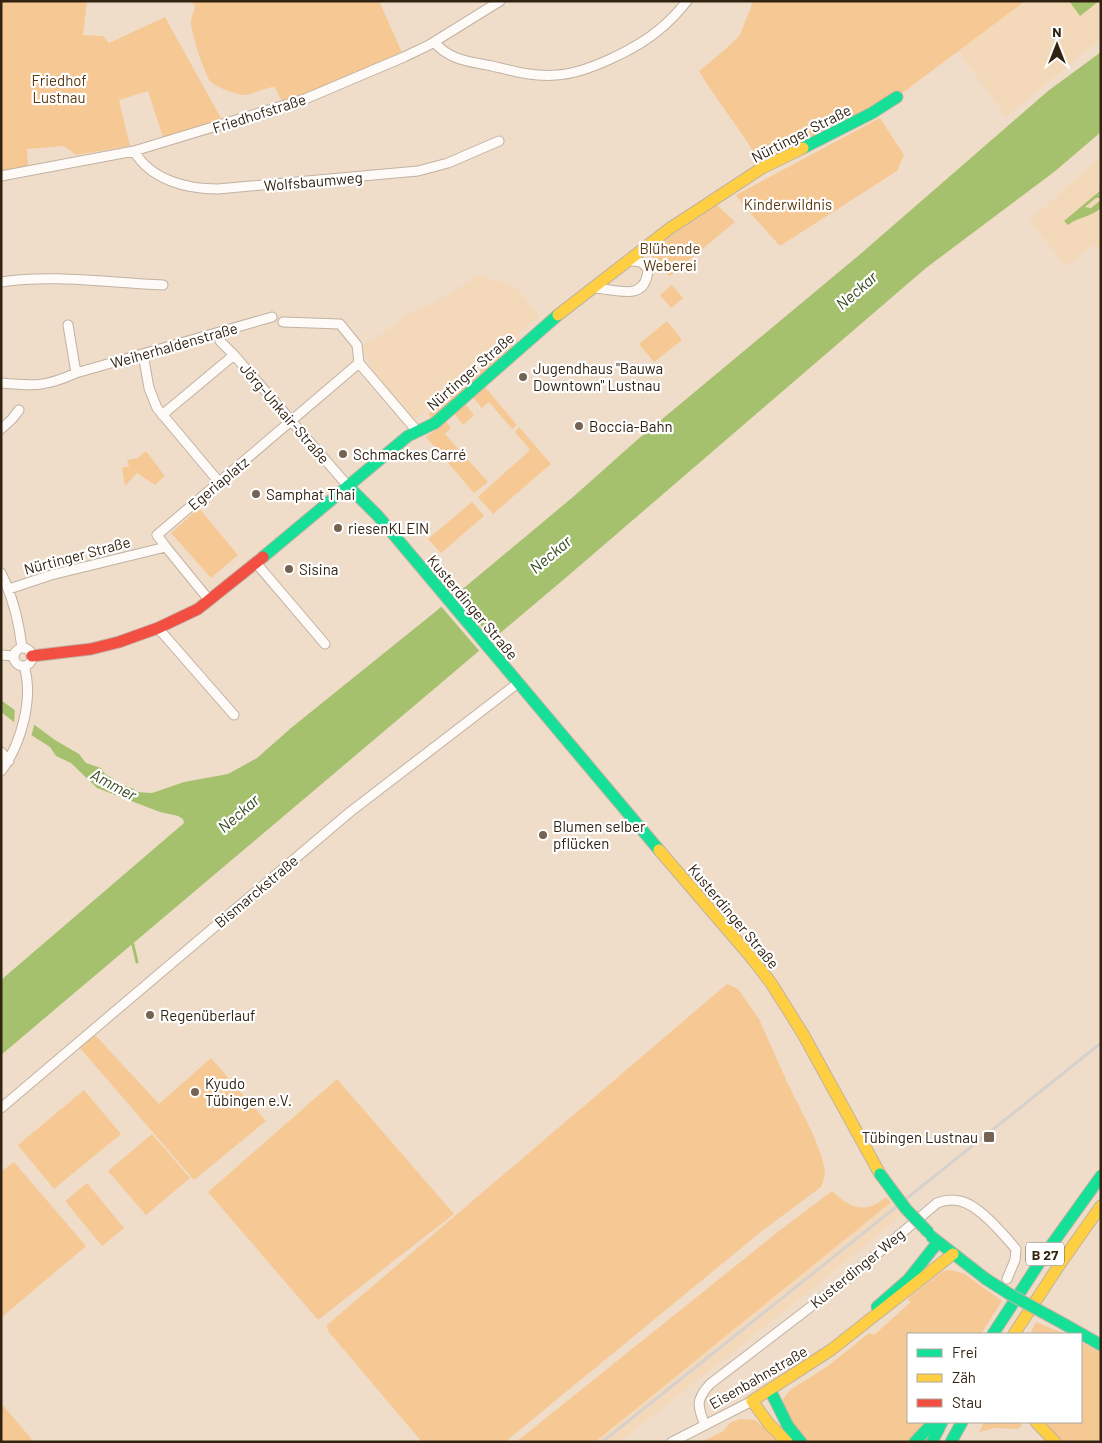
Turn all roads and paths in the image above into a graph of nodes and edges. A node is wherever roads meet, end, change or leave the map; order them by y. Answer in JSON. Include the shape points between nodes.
{"nodes":[{"id":1,"x":500,"y":1,"type":"edge"},
{"id":2,"x":687,"y":1,"type":"edge"},
{"id":3,"x":434,"y":42,"type":"junction"},
{"id":4,"x":897,"y":98,"type":"dead end"},
{"id":5,"x":500,"y":141,"type":"dead end"},
{"id":6,"x":134,"y":151,"type":"junction"},
{"id":7,"x":1,"y":176,"type":"edge"},
{"id":8,"x":628,"y":261,"type":"junction"},
{"id":9,"x":1,"y":282,"type":"edge"},
{"id":10,"x":163,"y":285,"type":"dead end"},
{"id":11,"x":594,"y":288,"type":"junction"},
{"id":12,"x":272,"y":317,"type":"dead end"},
{"id":13,"x":283,"y":322,"type":"dead end"},
{"id":14,"x":68,"y":325,"type":"dead end"},
{"id":15,"x":220,"y":340,"type":"dead end"},
{"id":16,"x":143,"y":354,"type":"junction"},
{"id":17,"x":234,"y":355,"type":"junction"},
{"id":18,"x":360,"y":363,"type":"junction"},
{"id":19,"x":76,"y":373,"type":"junction"},
{"id":20,"x":1,"y":383,"type":"edge"},
{"id":21,"x":19,"y":410,"type":"dead end"},
{"id":22,"x":162,"y":415,"type":"junction"},
{"id":23,"x":291,"y":421,"type":"junction"},
{"id":24,"x":1,"y":429,"type":"edge"},
{"id":25,"x":418,"y":431,"type":"junction"},
{"id":26,"x":219,"y":482,"type":"junction"},
{"id":27,"x":348,"y":486,"type":"junction"},
{"id":28,"x":166,"y":547,"type":"junction"},
{"id":29,"x":256,"y":563,"type":"junction"},
{"id":30,"x":1,"y":573,"type":"edge"},
{"id":31,"x":9,"y":589,"type":"junction"},
{"id":32,"x":209,"y":600,"type":"junction"},
{"id":33,"x":158,"y":628,"type":"junction"},
{"id":34,"x":325,"y":644,"type":"dead end"},
{"id":35,"x":22,"y":648,"type":"junction"},
{"id":36,"x":1,"y":655,"type":"edge"},
{"id":37,"x":14,"y":656,"type":"junction"},
{"id":38,"x":32,"y":656,"type":"junction"},
{"id":39,"x":24,"y":666,"type":"junction"},
{"id":40,"x":518,"y":683,"type":"junction"},
{"id":41,"x":234,"y":715,"type":"dead end"},
{"id":42,"x":1,"y":752,"type":"edge"},
{"id":43,"x":9,"y":761,"type":"junction"},
{"id":44,"x":1,"y":771,"type":"edge"},
{"id":45,"x":1,"y":1108,"type":"edge"},
{"id":46,"x":1101,"y":1176,"type":"edge"},
{"id":47,"x":1101,"y":1206,"type":"edge"},
{"id":48,"x":938,"y":1242,"type":"junction"},
{"id":49,"x":953,"y":1254,"type":"junction"},
{"id":50,"x":1007,"y":1280,"type":"dead end"},
{"id":51,"x":1045,"y":1285,"type":"junction"},
{"id":52,"x":856,"y":1332,"type":"junction"},
{"id":53,"x":994,"y":1333,"type":"edge"},
{"id":54,"x":1015,"y":1333,"type":"edge"},
{"id":55,"x":1027,"y":1333,"type":"edge"},
{"id":56,"x":1080,"y":1333,"type":"edge"},
{"id":57,"x":1082,"y":1334,"type":"edge"},
{"id":58,"x":1101,"y":1345,"type":"edge"},
{"id":59,"x":770,"y":1390,"type":"junction"},
{"id":60,"x":752,"y":1401,"type":"junction"},
{"id":61,"x":939,"y":1423,"type":"edge"},
{"id":62,"x":942,"y":1423,"type":"edge"},
{"id":63,"x":961,"y":1423,"type":"edge"},
{"id":64,"x":1037,"y":1423,"type":"edge"},
{"id":65,"x":705,"y":1425,"type":"junction"},
{"id":66,"x":672,"y":1442,"type":"edge"},
{"id":67,"x":787,"y":1442,"type":"edge"},
{"id":68,"x":801,"y":1442,"type":"edge"},
{"id":69,"x":915,"y":1442,"type":"edge"},
{"id":70,"x":932,"y":1442,"type":"edge"},
{"id":71,"x":951,"y":1442,"type":"edge"},
{"id":72,"x":1055,"y":1442,"type":"edge"}],
"edges":[{"from":1,"to":3,"type":"street","name":"Friedhofstraße"},
{"from":2,"to":3,"type":"street","via":[[660,29],[634,46],[572,74],[537,75],[465,61],[450,57]]},
{"from":3,"to":6,"type":"street","name":"Friedhofstraße","via":[[305,99]]},
{"from":4,"to":8,"type":"main road","name":"Nürtinger Straße","via":[[762,168]]},
{"from":5,"to":6,"type":"street","name":"Wolfsbaumweg","via":[[448,164],[418,172],[218,189],[189,187],[170,181],[147,167]]},
{"from":6,"to":7,"type":"street","name":"Friedhofstraße"},
{"from":8,"to":11,"type":"main road","name":"Nürtinger Straße"},
{"from":8,"to":11,"type":"street","via":[[638,260],[648,270],[641,289],[633,292]]},
{"from":9,"to":10,"type":"street","via":[[66,278]]},
{"from":11,"to":25,"type":"main road","name":"Nürtinger Straße","via":[[434,423]]},
{"from":12,"to":16,"type":"street","name":"Weiherhaldenstraße"},
{"from":13,"to":18,"type":"street","via":[[340,324],[357,346]]},
{"from":14,"to":19,"type":"street"},
{"from":15,"to":17,"type":"street","name":"Jörg-Unkair-Straße"},
{"from":16,"to":19,"type":"street","name":"Weiherhaldenstraße"},
{"from":16,"to":22,"type":"street","via":[[153,400]]},
{"from":17,"to":22,"type":"street"},
{"from":17,"to":23,"type":"street","name":"Jörg-Unkair-Straße"},
{"from":18,"to":23,"type":"street","name":"Egeriaplatz"},
{"from":18,"to":25,"type":"street"},
{"from":19,"to":20,"type":"street","name":"Weiherhaldenstraße","via":[[47,384]]},
{"from":21,"to":24,"type":"street"},
{"from":22,"to":26,"type":"street"},
{"from":23,"to":26,"type":"street","name":"Egeriaplatz"},
{"from":23,"to":27,"type":"street","name":"Jörg-Unkair-Straße"},
{"from":25,"to":27,"type":"main road","name":"Nürtinger Straße"},
{"from":26,"to":28,"type":"street","name":"Egeriaplatz","via":[[157,535]]},
{"from":27,"to":29,"type":"main road","name":"Nürtinger Straße"},
{"from":27,"to":40,"type":"main road","name":"Kusterdinger Straße"},
{"from":28,"to":31,"type":"street","name":"Nürtinger Straße"},
{"from":28,"to":32,"type":"street"},
{"from":29,"to":32,"type":"main road","name":"Nürtinger Straße"},
{"from":29,"to":34,"type":"street"},
{"from":30,"to":31,"type":"street"},
{"from":31,"to":35,"type":"street"},
{"from":32,"to":33,"type":"main road","name":"Nürtinger Straße","via":[[187,615]]},
{"from":33,"to":38,"type":"main road","name":"Nürtinger Straße","via":[[99,647]]},
{"from":33,"to":41,"type":"street"},
{"from":35,"to":37,"type":"street"},
{"from":35,"to":38,"type":"street","via":[[29,650]]},
{"from":36,"to":37,"type":"street"},
{"from":37,"to":39,"type":"street","via":[[18,664]]},
{"from":38,"to":39,"type":"street","via":[[30,663]]},
{"from":39,"to":43,"type":"street","via":[[24,723]]},
{"from":40,"to":45,"type":"street","name":"Bismarckstraße","via":[[350,812]]},
{"from":40,"to":48,"type":"main road","name":"Kusterdinger Straße","bridge":true,"via":[[771,983],[813,1050],[880,1174],[906,1209]]},
{"from":42,"to":43,"type":"street"},
{"from":43,"to":44,"type":"street"},
{"from":46,"to":53,"type":"main road","number":"B 27"},
{"from":47,"to":51,"type":"main road","number":"B 27"},
{"from":48,"to":49,"type":"main road","name":"Kusterdinger Straße"},
{"from":48,"to":52,"type":"main road","name":"Eisenbahnstraße","via":[[908,1280],[868,1316]]},
{"from":49,"to":52,"type":"main road","name":"Eisenbahnstraße"},
{"from":49,"to":56,"type":"main road","name":"Kusterdinger Straße","bridge":true,"via":[[1011,1295]]},
{"from":50,"to":65,"type":"street","name":"Kusterdinger Weg","via":[[1016,1260],[1016,1249],[1004,1235],[965,1202],[937,1203],[851,1276],[710,1384],[698,1403]]},
{"from":51,"to":54,"type":"main road","number":"B 27"},
{"from":51,"to":55,"type":"main road","via":[[1040,1307]]},
{"from":52,"to":59,"type":"main road","name":"Eisenbahnstraße"},
{"from":57,"to":58,"type":"main road","name":"Kusterdinger Straße","bridge":true},
{"from":59,"to":60,"type":"main road","name":"Eisenbahnstraße"},
{"from":59,"to":68,"type":"main road","via":[[788,1426]]},
{"from":60,"to":65,"type":"street","name":"Eisenbahnstraße"},
{"from":60,"to":67,"type":"main road"},
{"from":61,"to":69,"type":"main road","via":[[930,1426]]},
{"from":62,"to":70,"type":"main road"},
{"from":63,"to":71,"type":"main road"},
{"from":64,"to":72,"type":"main road"},
{"from":65,"to":66,"type":"street","name":"Eisenbahnstraße"}]}
